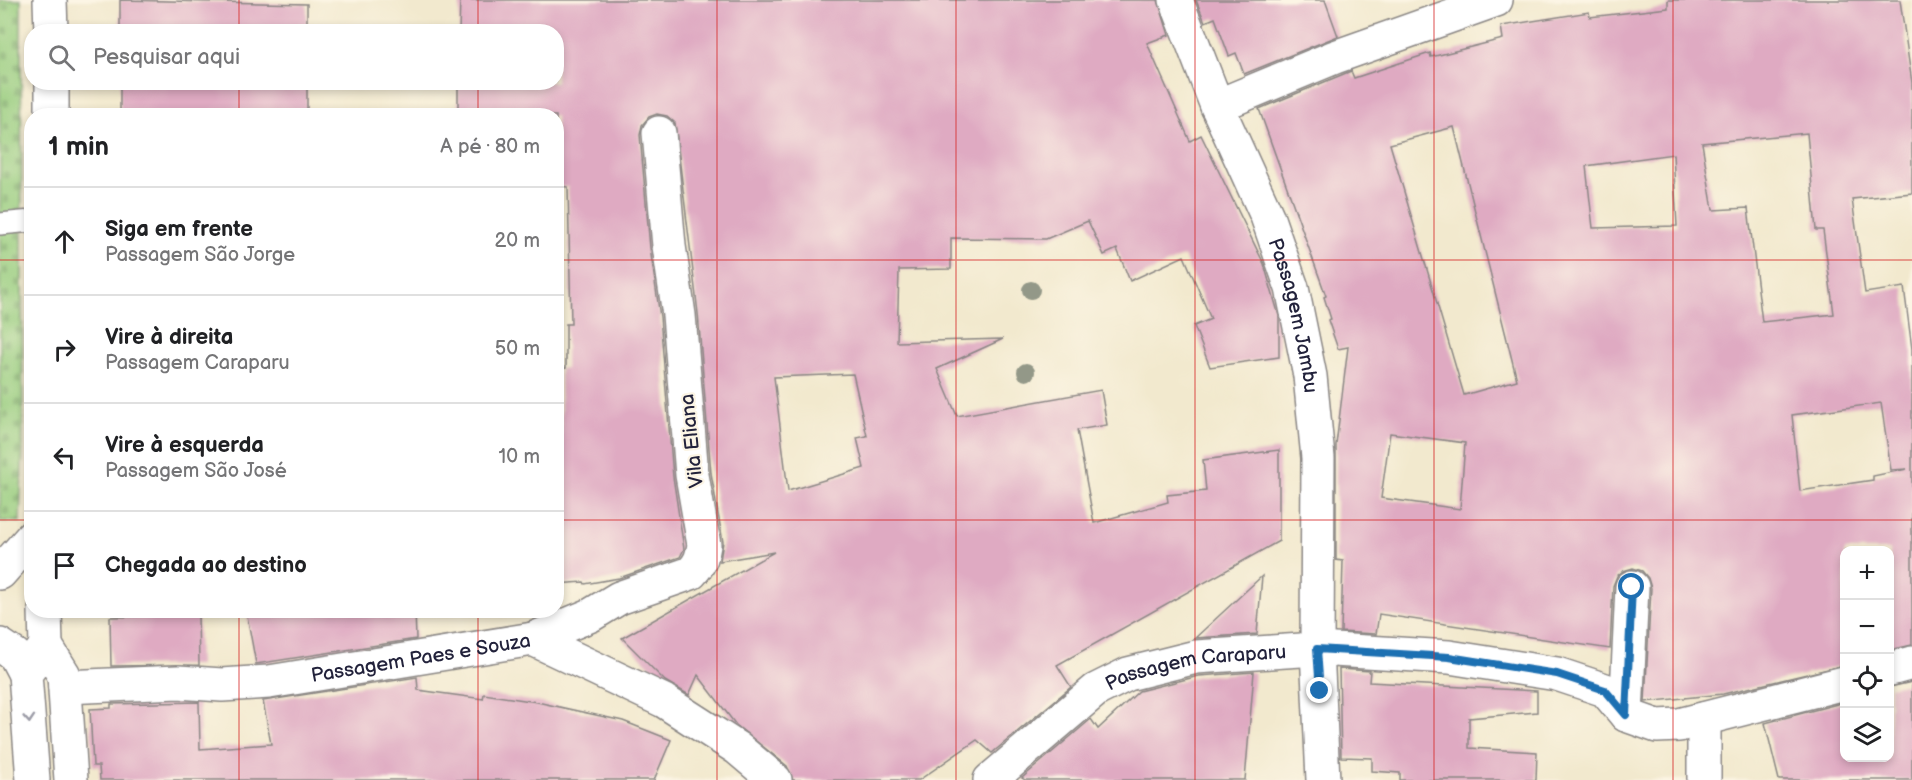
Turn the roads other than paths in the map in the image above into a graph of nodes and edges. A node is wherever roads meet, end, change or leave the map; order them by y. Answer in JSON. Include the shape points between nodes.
{"nodes":[{"id":1,"x":50,"y":0,"type":"edge"},
{"id":2,"x":1176,"y":0,"type":"edge"},
{"id":3,"x":1496,"y":0,"type":"edge"},
{"id":4,"x":51,"y":24,"type":"edge"},
{"id":5,"x":52,"y":90,"type":"edge"},
{"id":6,"x":1217,"y":106,"type":"junction"},
{"id":7,"x":52,"y":108,"type":"edge"},
{"id":8,"x":659,"y":133,"type":"dead end"},
{"id":9,"x":24,"y":222,"type":"edge"},
{"id":10,"x":0,"y":224,"type":"edge"},
{"id":11,"x":24,"y":546,"type":"edge"},
{"id":12,"x":0,"y":573,"type":"edge"},
{"id":13,"x":1632,"y":587,"type":"dead end"},
{"id":14,"x":45,"y":618,"type":"edge"},
{"id":15,"x":533,"y":639,"type":"junction"},
{"id":16,"x":0,"y":645,"type":"edge"},
{"id":17,"x":46,"y":646,"type":"junction"},
{"id":18,"x":1317,"y":649,"type":"junction"},
{"id":19,"x":1912,"y":663,"type":"edge"},
{"id":20,"x":1894,"y":668,"type":"edge"},
{"id":21,"x":26,"y":674,"type":"junction"},
{"id":22,"x":1840,"y":684,"type":"edge"},
{"id":23,"x":65,"y":687,"type":"junction"},
{"id":24,"x":1626,"y":715,"type":"junction"},
{"id":25,"x":1704,"y":719,"type":"junction"},
{"id":26,"x":33,"y":780,"type":"edge"},
{"id":27,"x":71,"y":780,"type":"edge"},
{"id":28,"x":775,"y":780,"type":"edge"},
{"id":29,"x":990,"y":780,"type":"edge"},
{"id":30,"x":1323,"y":780,"type":"edge"},
{"id":31,"x":1704,"y":780,"type":"edge"}],
"edges":[{"from":1,"to":4,"type":"street"},
{"from":2,"to":6,"type":"street","name":"Passagem Jambu"},
{"from":3,"to":6,"type":"street","via":[[1335,57]]},
{"from":5,"to":7,"type":"street"},
{"from":6,"to":18,"type":"street","name":"Passagem Jambu","via":[[1267,216],[1292,288],[1310,376],[1318,458]]},
{"from":8,"to":15,"type":"street","name":"Vila Eliana","via":[[703,556],[691,573],[620,598],[591,615]]},
{"from":9,"to":10,"type":"lane"},
{"from":11,"to":12,"type":"street"},
{"from":13,"to":24,"type":"street"},
{"from":14,"to":17,"type":"street"},
{"from":15,"to":23,"type":"street","name":"Passagem Paes e Souza","via":[[269,682]]},
{"from":15,"to":28,"type":"street","name":"Passagem Paes e Souza","via":[[664,701],[737,748]]},
{"from":16,"to":21,"type":"street","via":[[15,655]]},
{"from":17,"to":21,"type":"street"},
{"from":17,"to":23,"type":"street","via":[[64,675]]},
{"from":18,"to":24,"type":"street","name":"Passagem Caraparu","via":[[1449,657],[1557,674],[1605,690]]},
{"from":18,"to":29,"type":"street","name":"Passagem Caraparu","via":[[1196,657],[1128,675],[1096,690]]},
{"from":18,"to":30,"type":"street","name":"Passagem Jambu"},
{"from":19,"to":20,"type":"street"},
{"from":21,"to":26,"type":"street","one_way":true},
{"from":22,"to":25,"type":"street"},
{"from":23,"to":27,"type":"street"},
{"from":24,"to":25,"type":"street","via":[[1657,726]]},
{"from":25,"to":31,"type":"street"}]}
